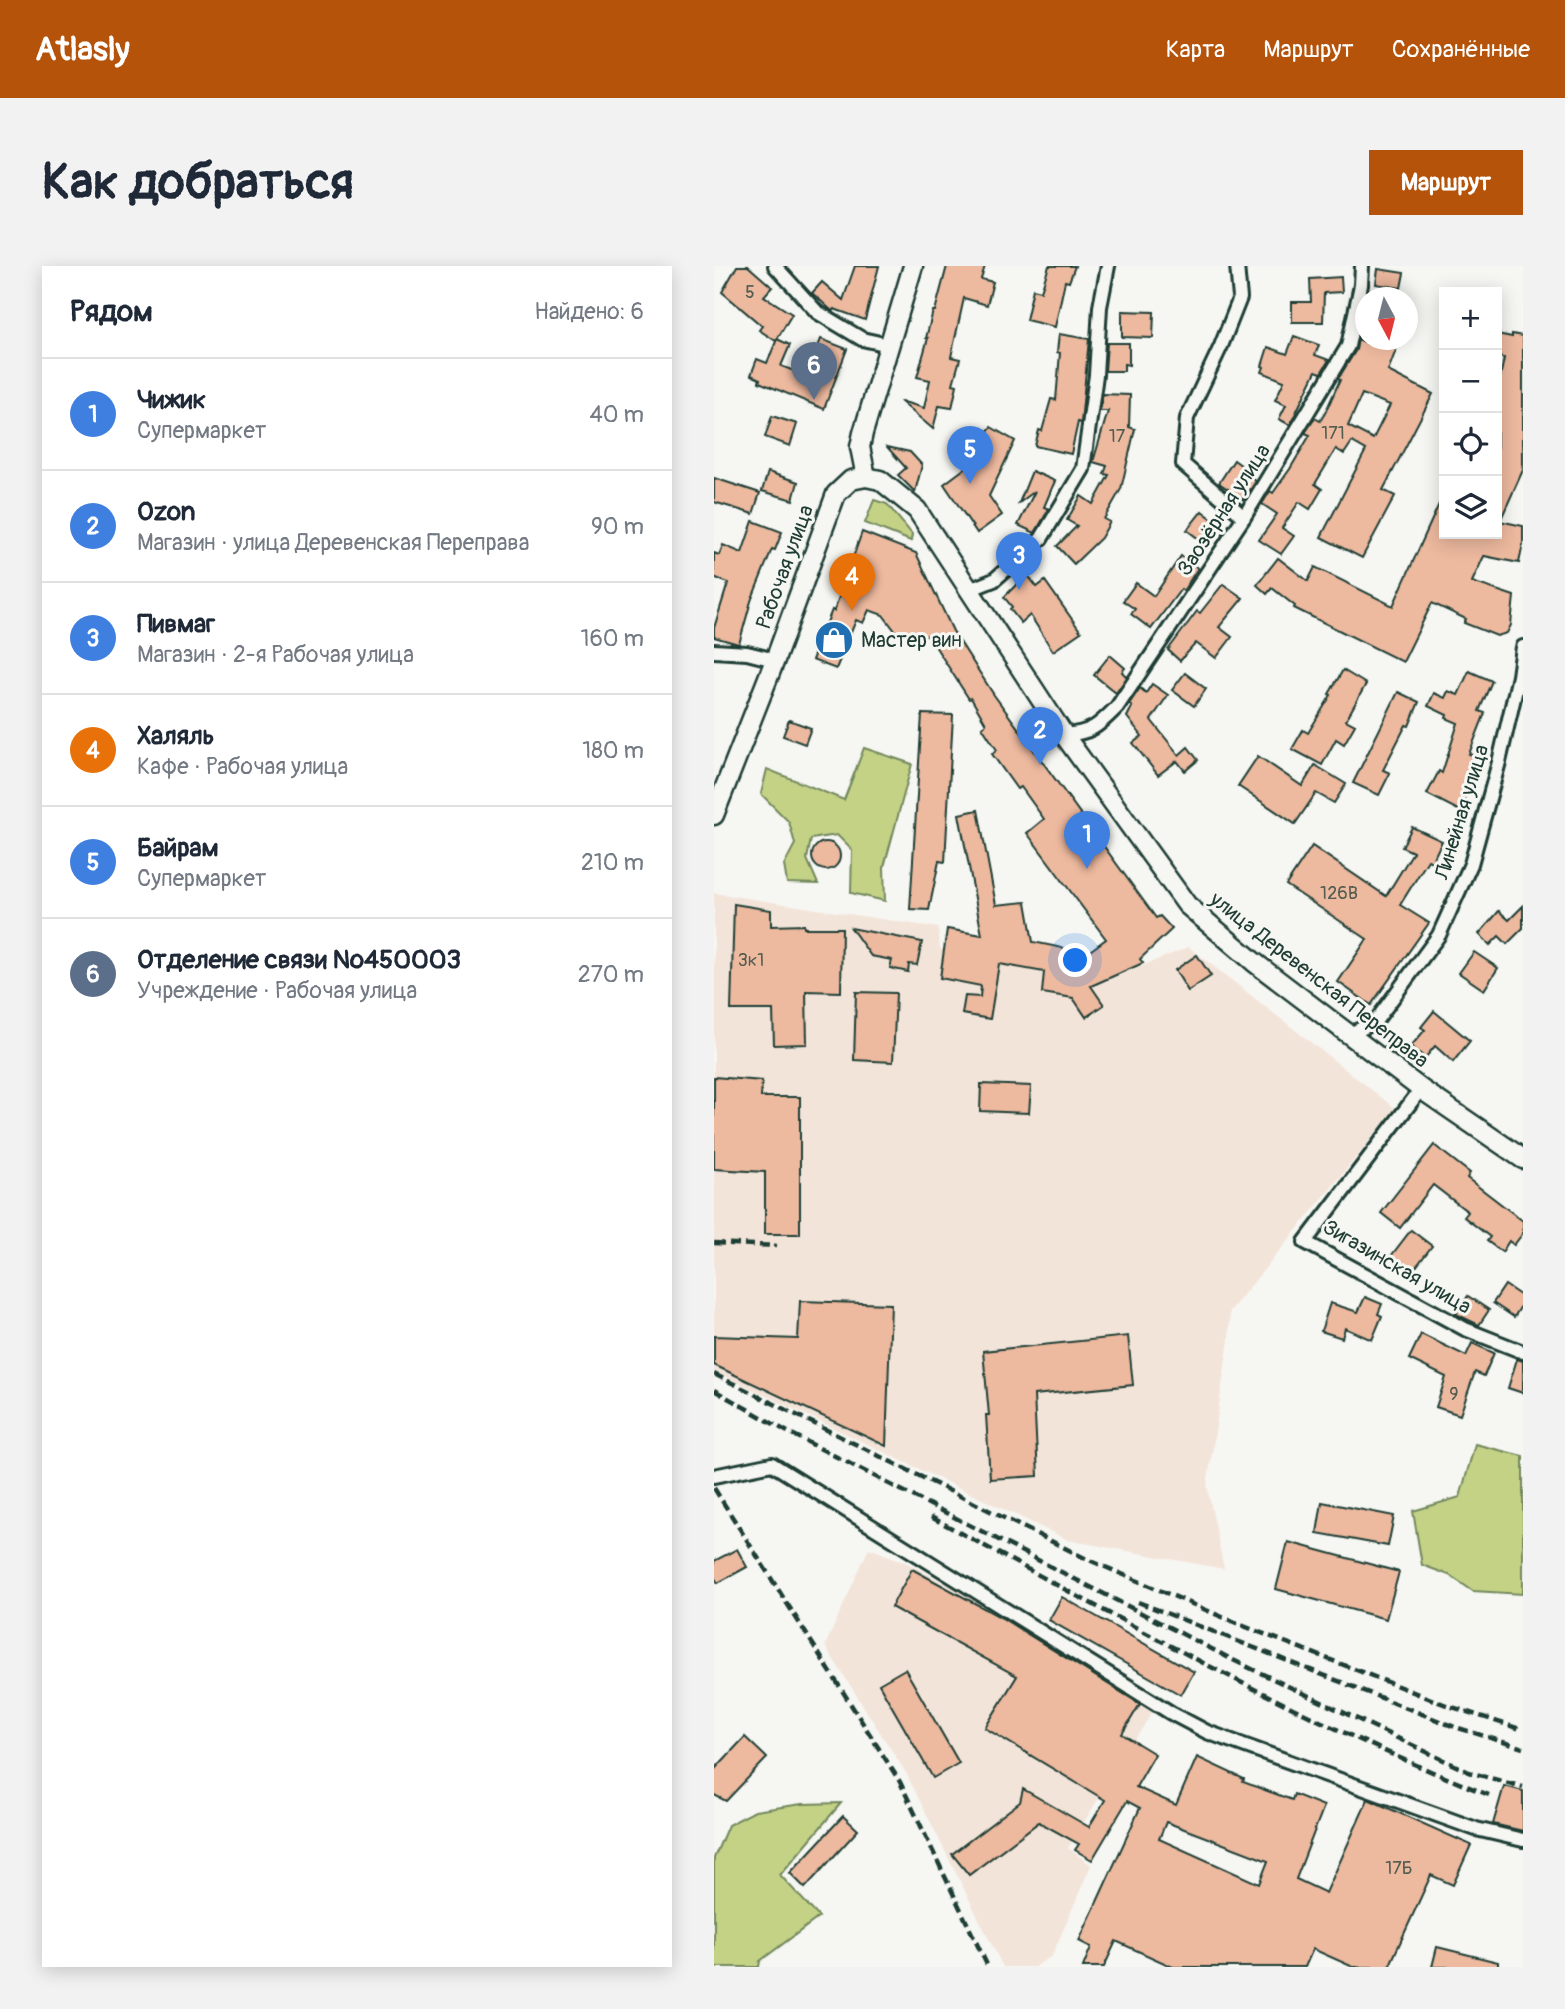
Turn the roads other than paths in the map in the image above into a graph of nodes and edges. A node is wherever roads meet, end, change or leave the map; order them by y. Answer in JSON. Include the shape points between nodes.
{"nodes":[{"id":1,"x":775,"y":266,"type":"edge"},
{"id":2,"x":913,"y":266,"type":"edge"},
{"id":3,"x":1108,"y":266,"type":"edge"},
{"id":4,"x":1237,"y":266,"type":"edge"},
{"id":5,"x":1362,"y":266,"type":"edge"},
{"id":6,"x":889,"y":345,"type":"junction"},
{"id":7,"x":866,"y":477,"type":"junction"},
{"id":8,"x":1244,"y":517,"type":"junction"},
{"id":9,"x":969,"y":590,"type":"junction"},
{"id":10,"x":1523,"y":647,"type":"edge"},
{"id":11,"x":714,"y":651,"type":"edge"},
{"id":12,"x":775,"y":660,"type":"junction"},
{"id":13,"x":1064,"y":735,"type":"junction"},
{"id":14,"x":714,"y":815,"type":"edge"},
{"id":15,"x":1350,"y":1034,"type":"junction"},
{"id":16,"x":1421,"y":1089,"type":"junction"},
{"id":17,"x":1523,"y":1159,"type":"edge"},
{"id":18,"x":1523,"y":1352,"type":"edge"},
{"id":19,"x":714,"y":1476,"type":"edge"},
{"id":20,"x":1523,"y":1840,"type":"edge"}],
"edges":[{"from":1,"to":6,"type":"street","via":[[817,312],[862,339]]},
{"from":2,"to":6,"type":"street"},
{"from":3,"to":9,"type":"street","via":[[1083,469],[1041,539],[995,580]]},
{"from":4,"to":8,"type":"street","via":[[1240,298],[1186,418],[1183,464]]},
{"from":5,"to":8,"type":"street","name":"Заозёрная улица","via":[[1348,346]]},
{"from":6,"to":7,"type":"street","via":[[860,447]]},
{"from":7,"to":9,"type":"street","name":"улица Деревенская Переправа","via":[[880,480],[917,510]]},
{"from":7,"to":12,"type":"street","name":"Рабочая улица","via":[[851,480],[836,494]]},
{"from":8,"to":13,"type":"street","name":"Заозёрная улица","via":[[1117,707],[1084,734]]},
{"from":9,"to":13,"type":"street","name":"улица Деревенская Переправа"},
{"from":10,"to":15,"type":"street","name":"Линейная улица","via":[[1499,762],[1466,876],[1432,946],[1376,1022]]},
{"from":11,"to":12,"type":"street"},
{"from":12,"to":14,"type":"street","name":"Рабочая улица"},
{"from":13,"to":15,"type":"street","name":"улица Деревенская Переправа","via":[[1187,905]]},
{"from":15,"to":16,"type":"street","name":"улица Деревенская Переправа"},
{"from":16,"to":17,"type":"street","name":"улица Деревенская Переправа"},
{"from":16,"to":18,"type":"street","name":"Зигазинская улица","via":[[1305,1242],[1465,1329]]},
{"from":19,"to":20,"type":"street","via":[[772,1464],[1207,1732],[1476,1829]]}]}
